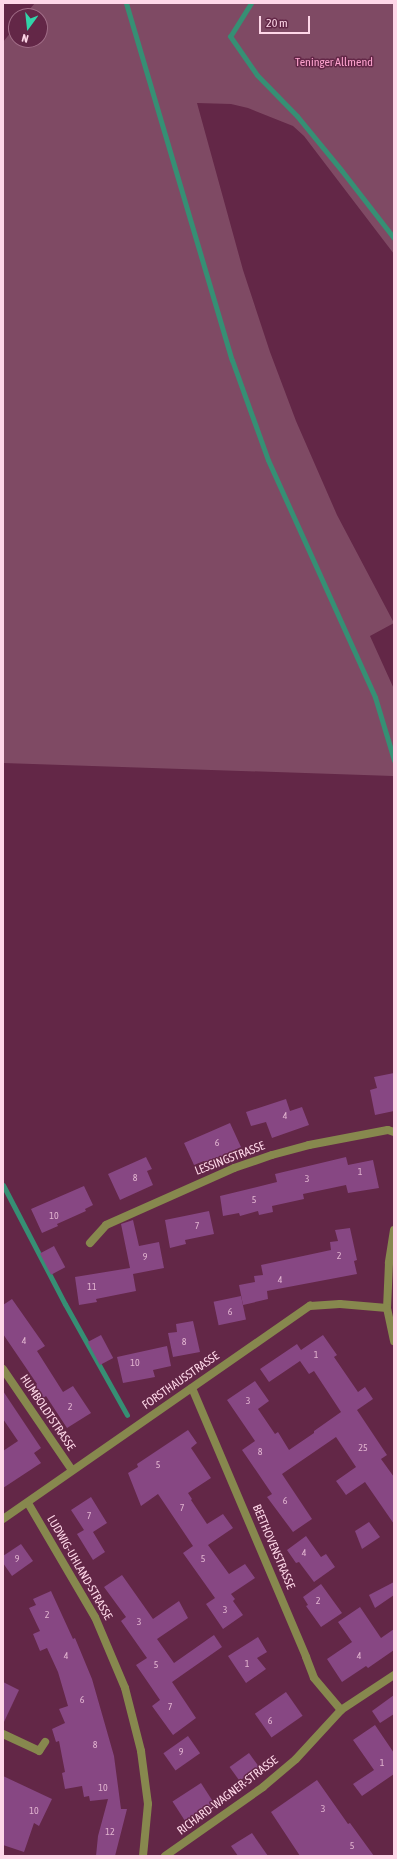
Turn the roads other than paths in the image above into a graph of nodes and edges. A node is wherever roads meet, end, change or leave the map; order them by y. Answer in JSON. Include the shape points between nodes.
{"nodes":[{"id":1,"x":394,"y":1132,"type":"edge"},
{"id":2,"x":394,"y":1230,"type":"edge"},
{"id":3,"x":90,"y":1243,"type":"dead end"},
{"id":4,"x":387,"y":1308,"type":"junction"},
{"id":5,"x":394,"y":1341,"type":"edge"},
{"id":6,"x":3,"y":1369,"type":"edge"},
{"id":7,"x":192,"y":1388,"type":"junction"},
{"id":8,"x":72,"y":1470,"type":"junction"},
{"id":9,"x":28,"y":1503,"type":"junction"},
{"id":10,"x":3,"y":1519,"type":"edge"},
{"id":11,"x":394,"y":1676,"type":"edge"},
{"id":12,"x":341,"y":1710,"type":"junction"},
{"id":13,"x":3,"y":1734,"type":"edge"},
{"id":14,"x":46,"y":1742,"type":"dead end"},
{"id":15,"x":144,"y":1856,"type":"edge"},
{"id":16,"x":165,"y":1856,"type":"edge"}],
"edges":[{"from":1,"to":3,"type":"street","name":"LESSINGSTRASSE","via":[[388,1130],[309,1145],[234,1168],[106,1225]]},
{"from":2,"to":4,"type":"street","via":[[389,1263]]},
{"from":4,"to":5,"type":"street"},
{"from":4,"to":7,"type":"street","name":"FORSTHAUSSTRASSE","via":[[340,1304],[310,1306]]},
{"from":6,"to":8,"type":"street","name":"HUMBOLDTSTRASSE"},
{"from":7,"to":8,"type":"street","name":"FORSTHAUSSTRASSE"},
{"from":7,"to":12,"type":"street","name":"BEETHOVENSTRASSE","via":[[314,1678]]},
{"from":8,"to":9,"type":"street","name":"FORSTHAUSSTRASSE"},
{"from":9,"to":10,"type":"street","name":"FORSTHAUSSTRASSE"},
{"from":9,"to":15,"type":"street","name":"LUDWIG-UHLAND-STRASSE","via":[[95,1617],[125,1688],[141,1751],[148,1804]]},
{"from":11,"to":12,"type":"street","name":"RICHARD-WAGNER-STRASSE"},
{"from":12,"to":16,"type":"street","name":"RICHARD-WAGNER-STRASSE","via":[[296,1759],[263,1787]]},
{"from":13,"to":14,"type":"street","via":[[38,1751]]}]}
